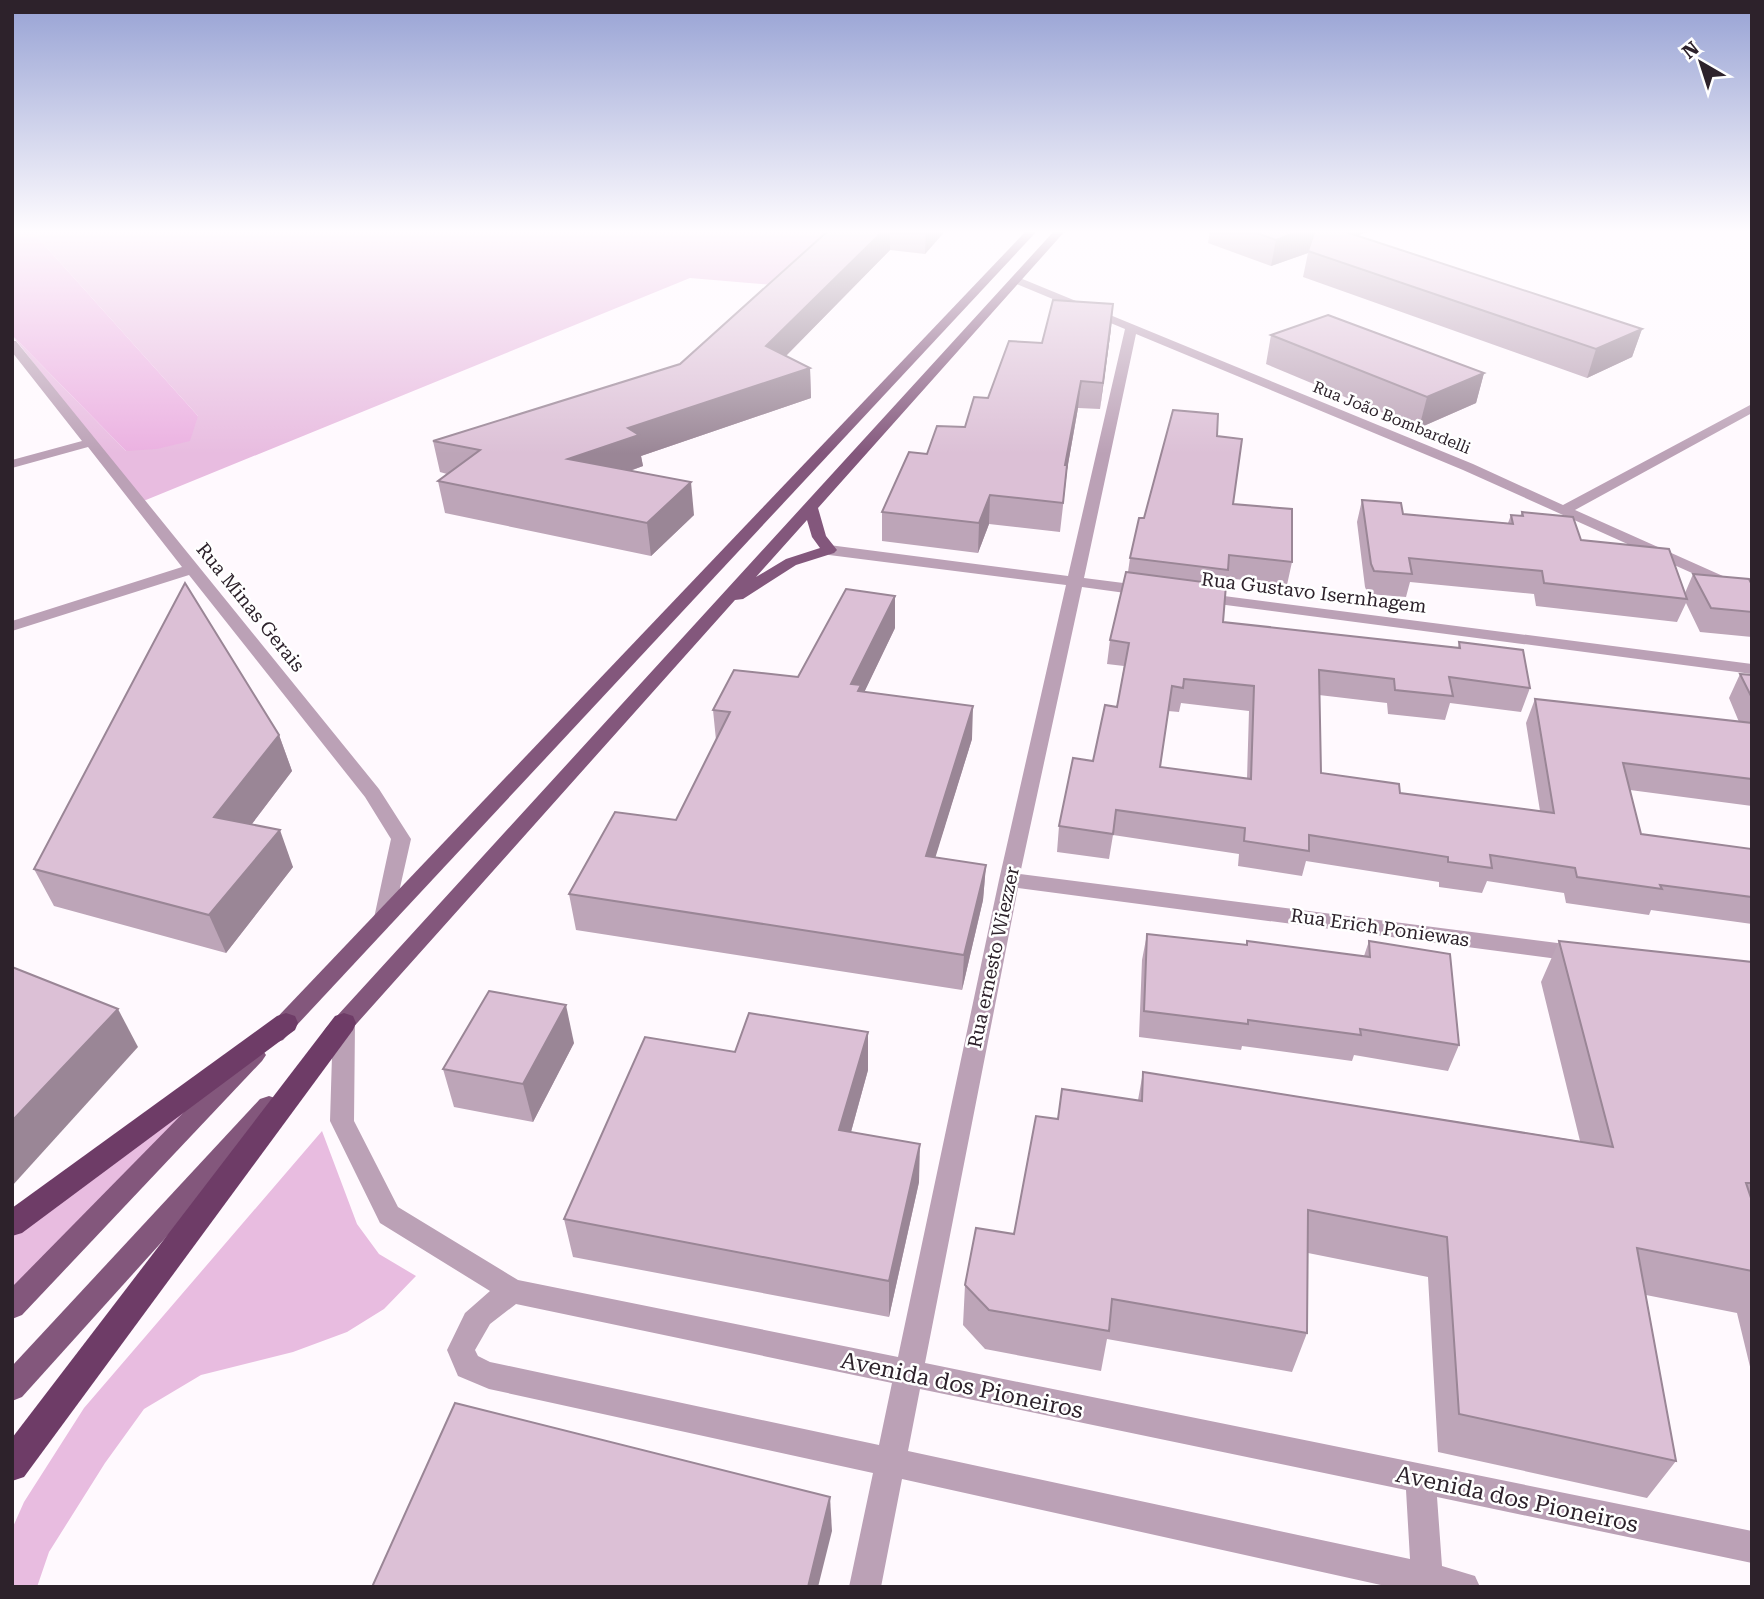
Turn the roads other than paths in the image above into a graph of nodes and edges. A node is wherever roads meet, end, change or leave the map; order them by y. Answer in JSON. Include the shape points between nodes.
{"nodes":[{"id":1,"x":963,"y":305,"type":"edge"},
{"id":2,"x":994,"y":305,"type":"edge"},
{"id":3,"x":1074,"y":305,"type":"edge"},
{"id":4,"x":1131,"y":329,"type":"junction"},
{"id":5,"x":13,"y":347,"type":"edge"},
{"id":6,"x":1752,"y":408,"type":"edge"},
{"id":7,"x":89,"y":443,"type":"junction"},
{"id":8,"x":12,"y":464,"type":"edge"},
{"id":9,"x":810,"y":506,"type":"junction"},
{"id":10,"x":1564,"y":510,"type":"junction"},
{"id":11,"x":829,"y":551,"type":"junction"},
{"id":12,"x":194,"y":568,"type":"junction"},
{"id":13,"x":1075,"y":582,"type":"junction"},
{"id":14,"x":1158,"y":593,"type":"edge"},
{"id":15,"x":1752,"y":595,"type":"edge"},
{"id":16,"x":1185,"y":596,"type":"edge"},
{"id":17,"x":716,"y":610,"type":"junction"},
{"id":18,"x":12,"y":626,"type":"edge"},
{"id":19,"x":1752,"y":669,"type":"edge"},
{"id":20,"x":1009,"y":880,"type":"junction"},
{"id":21,"x":385,"y":918,"type":"junction"},
{"id":22,"x":1603,"y":957,"type":"edge"},
{"id":23,"x":286,"y":1023,"type":"junction"},
{"id":24,"x":344,"y":1023,"type":"junction"},
{"id":25,"x":12,"y":1224,"type":"edge"},
{"id":26,"x":513,"y":1291,"type":"junction"},
{"id":27,"x":12,"y":1306,"type":"edge"},
{"id":28,"x":907,"y":1374,"type":"junction"},
{"id":29,"x":12,"y":1387,"type":"edge"},
{"id":30,"x":890,"y":1460,"type":"junction"},
{"id":31,"x":12,"y":1465,"type":"edge"},
{"id":32,"x":1421,"y":1479,"type":"junction"},
{"id":33,"x":1752,"y":1548,"type":"edge"},
{"id":34,"x":1427,"y":1578,"type":"junction"},
{"id":35,"x":865,"y":1587,"type":"edge"},
{"id":36,"x":1464,"y":1587,"type":"edge"}],
"edges":[{"from":1,"to":21,"type":"main road"},
{"from":2,"to":9,"type":"main road"},
{"from":3,"to":4,"type":"street","name":"Rua João Bombardelli"},
{"from":4,"to":10,"type":"street","name":"Rua João Bombardelli"},
{"from":4,"to":13,"type":"street","name":"Rua ernesto Wiezzer"},
{"from":5,"to":7,"type":"street","name":"Rua Minas Gerais"},
{"from":6,"to":10,"type":"street"},
{"from":7,"to":8,"type":"street"},
{"from":7,"to":12,"type":"street","name":"Rua Minas Gerais"},
{"from":9,"to":11,"type":"main road","via":[[819,537]]},
{"from":9,"to":17,"type":"main road"},
{"from":10,"to":15,"type":"street","name":"Rua João Bombardelli"},
{"from":11,"to":13,"type":"street"},
{"from":11,"to":17,"type":"main road","via":[[791,562]]},
{"from":12,"to":18,"type":"street"},
{"from":12,"to":21,"type":"street","name":"Rua Minas Gerais","via":[[372,793],[401,839]]},
{"from":13,"to":14,"type":"street"},
{"from":13,"to":20,"type":"street","name":"Rua ernesto Wiezzer"},
{"from":16,"to":19,"type":"street","name":"Rua Gustavo Isernhagem"},
{"from":17,"to":24,"type":"main road"},
{"from":20,"to":22,"type":"street","name":"Rua Erich Poniewas"},
{"from":20,"to":28,"type":"street","name":"Rua ernesto Wiezzer"},
{"from":21,"to":23,"type":"main road"},
{"from":23,"to":25,"type":"highway"},
{"from":23,"to":27,"type":"main road"},
{"from":24,"to":26,"type":"street","name":"Avenida dos Pioneiros","via":[[342,1121],[389,1215]]},
{"from":24,"to":29,"type":"main road"},
{"from":24,"to":31,"type":"highway"},
{"from":26,"to":28,"type":"street","name":"Avenida dos Pioneiros"},
{"from":26,"to":30,"type":"street","via":[[470,1325],[461,1350],[468,1366],[489,1375]]},
{"from":28,"to":30,"type":"street","name":"Rua ernesto Wiezzer"},
{"from":28,"to":32,"type":"street","name":"Avenida dos Pioneiros"},
{"from":30,"to":34,"type":"street"},
{"from":30,"to":35,"type":"street","name":"Rua ernesto Wiezzer"},
{"from":32,"to":33,"type":"street","name":"Avenida dos Pioneiros"},
{"from":32,"to":34,"type":"street"},
{"from":34,"to":36,"type":"street"}]}
